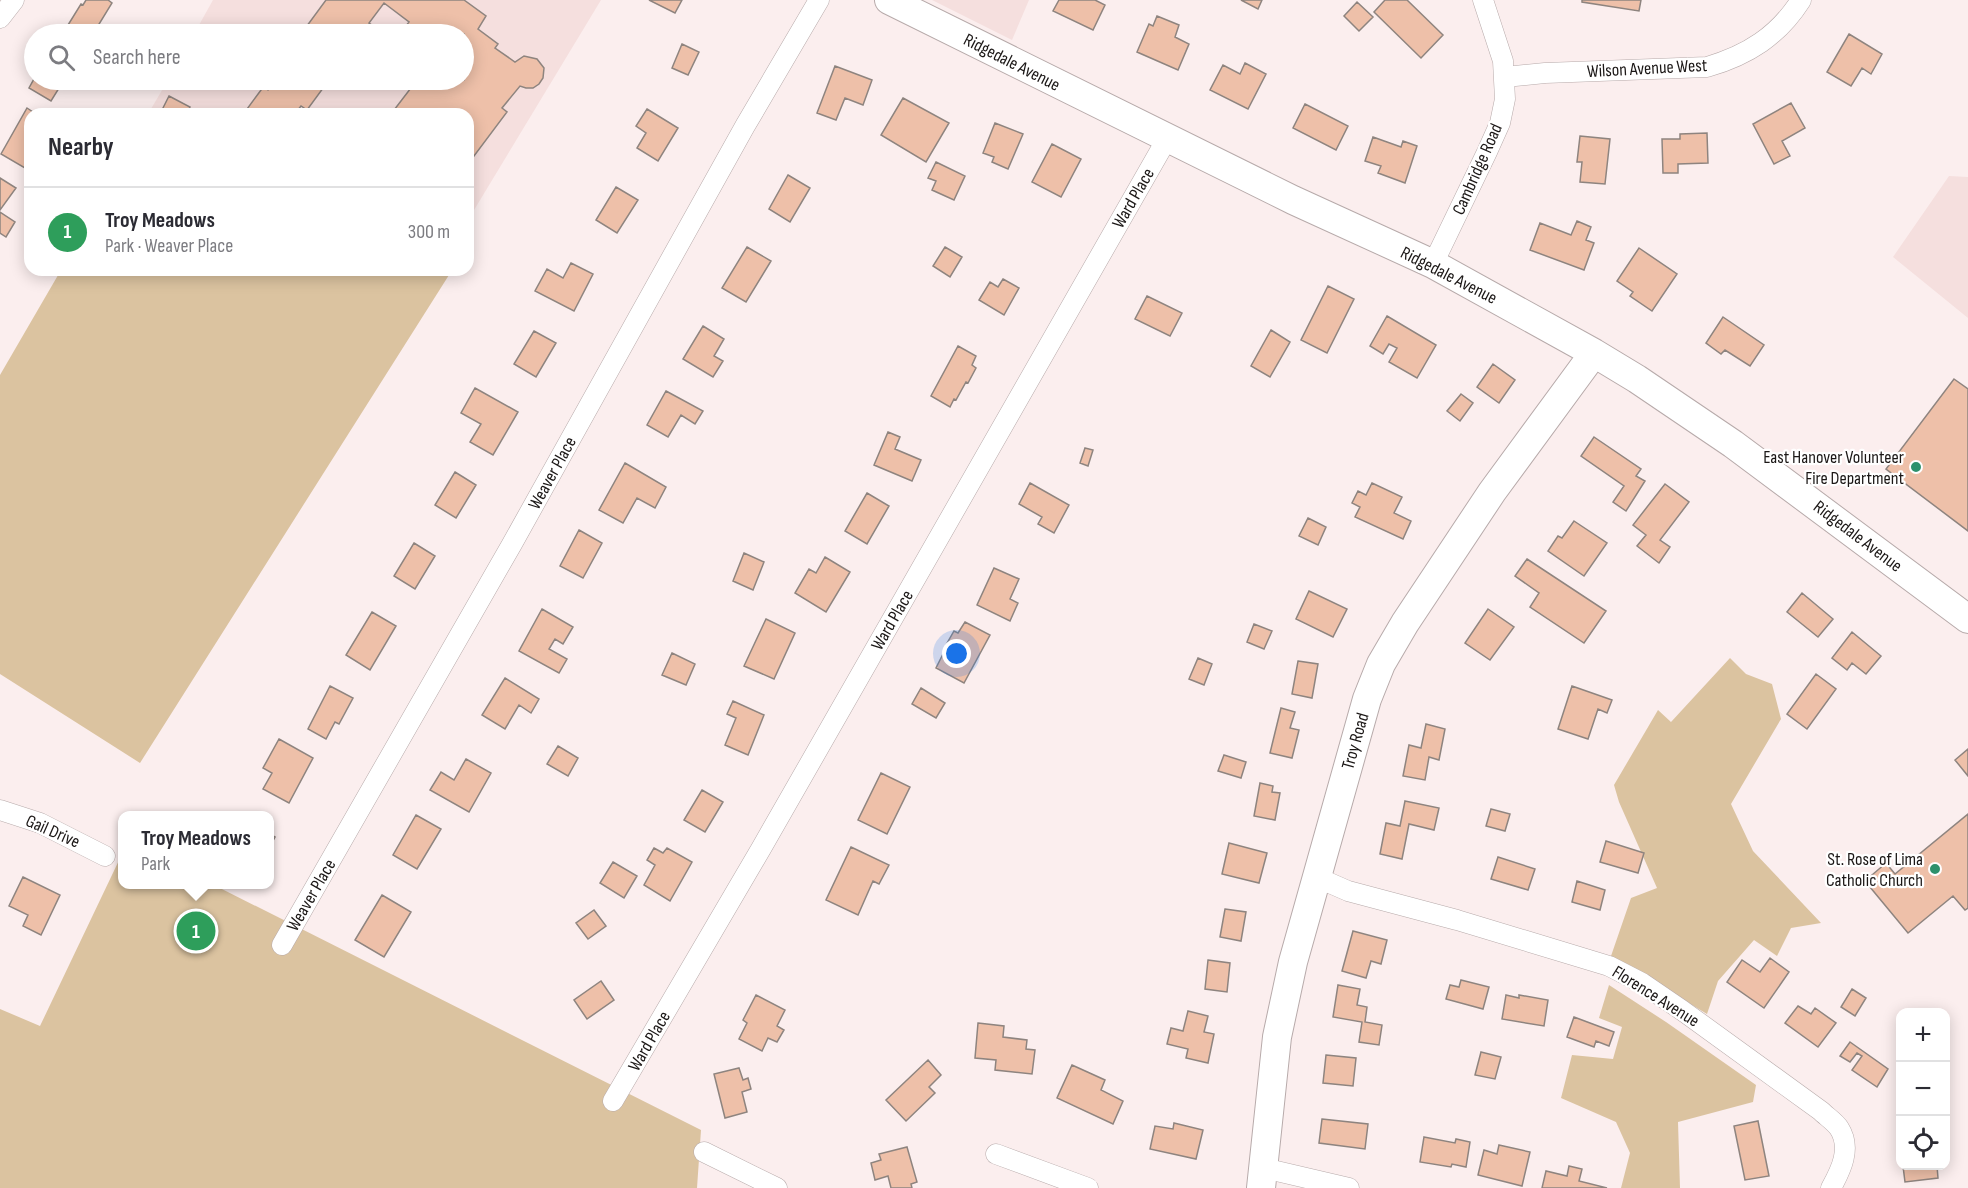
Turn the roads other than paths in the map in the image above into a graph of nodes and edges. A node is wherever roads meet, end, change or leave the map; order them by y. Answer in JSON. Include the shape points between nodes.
{"nodes":[{"id":1,"x":14,"y":0,"type":"edge"},
{"id":2,"x":819,"y":0,"type":"edge"},
{"id":3,"x":889,"y":0,"type":"edge"},
{"id":4,"x":1483,"y":0,"type":"edge"},
{"id":5,"x":1801,"y":0,"type":"edge"},
{"id":6,"x":0,"y":18,"type":"edge"},
{"id":7,"x":1505,"y":77,"type":"junction"},
{"id":8,"x":1168,"y":137,"type":"junction"},
{"id":9,"x":1433,"y":264,"type":"junction"},
{"id":10,"x":1594,"y":352,"type":"junction"},
{"id":11,"x":1968,"y":620,"type":"edge"},
{"id":12,"x":0,"y":810,"type":"edge"},
{"id":13,"x":105,"y":856,"type":"dead end"},
{"id":14,"x":1316,"y":877,"type":"junction"},
{"id":15,"x":282,"y":945,"type":"dead end"},
{"id":16,"x":613,"y":1101,"type":"dead end"},
{"id":17,"x":704,"y":1152,"type":"dead end"},
{"id":18,"x":996,"y":1154,"type":"dead end"},
{"id":19,"x":1263,"y":1178,"type":"edge"},
{"id":20,"x":777,"y":1188,"type":"edge"},
{"id":21,"x":1088,"y":1188,"type":"edge"},
{"id":22,"x":1348,"y":1188,"type":"edge"},
{"id":23,"x":1831,"y":1188,"type":"edge"}],
"edges":[{"from":1,"to":6,"type":"street"},
{"from":2,"to":15,"type":"street","name":"Weaver Place"},
{"from":3,"to":8,"type":"main road","name":"Ridgedale Avenue"},
{"from":4,"to":7,"type":"street","name":"Cambridge Road"},
{"from":5,"to":7,"type":"street","name":"Wilson Avenue West","via":[[1791,16],[1761,44],[1732,60],[1707,67]]},
{"from":7,"to":9,"type":"street","name":"Cambridge Road","via":[[1500,123]]},
{"from":8,"to":9,"type":"main road","name":"Ridgedale Avenue"},
{"from":8,"to":16,"type":"street","name":"Ward Place"},
{"from":9,"to":10,"type":"main road","name":"Ridgedale Avenue"},
{"from":10,"to":11,"type":"main road","name":"Ridgedale Avenue","via":[[1733,444]]},
{"from":10,"to":14,"type":"main road","name":"Troy Road","via":[[1492,492],[1381,664],[1367,699]]},
{"from":12,"to":13,"type":"street","name":"Gail Drive","via":[[40,823]]},
{"from":14,"to":19,"type":"main road","name":"Troy Road","via":[[1276,1037]]},
{"from":14,"to":23,"type":"street","name":"Florence Avenue","via":[[1348,891],[1569,952],[1642,983],[1839,1127],[1844,1163]]},
{"from":17,"to":20,"type":"street"},
{"from":18,"to":21,"type":"street"},
{"from":19,"to":22,"type":"street"}]}
